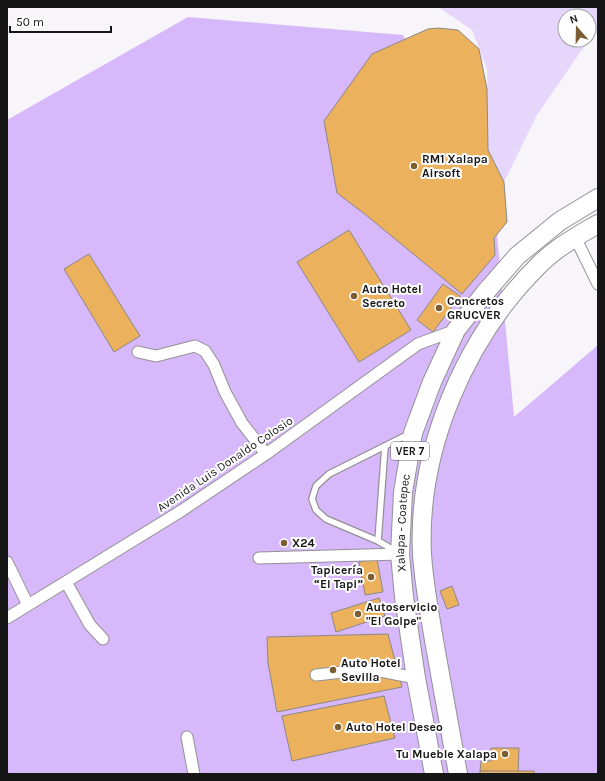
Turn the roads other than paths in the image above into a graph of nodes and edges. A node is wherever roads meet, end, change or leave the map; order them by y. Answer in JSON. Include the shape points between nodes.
{"nodes":[{"id":1,"x":598,"y":198,"type":"edge"},
{"id":2,"x":598,"y":224,"type":"edge"},
{"id":3,"x":575,"y":237,"type":"junction"},
{"id":4,"x":598,"y":284,"type":"edge"},
{"id":5,"x":456,"y":330,"type":"junction"},
{"id":6,"x":138,"y":352,"type":"dead end"},
{"id":7,"x":413,"y":433,"type":"junction"},
{"id":8,"x":385,"y":446,"type":"junction"},
{"id":9,"x":266,"y":454,"type":"junction"},
{"id":10,"x":378,"y":541,"type":"junction"},
{"id":11,"x":400,"y":554,"type":"junction"},
{"id":12,"x":258,"y":558,"type":"dead end"},
{"id":13,"x":7,"y":562,"type":"edge"},
{"id":14,"x":66,"y":582,"type":"junction"},
{"id":15,"x":28,"y":605,"type":"junction"},
{"id":16,"x":7,"y":618,"type":"edge"},
{"id":17,"x":103,"y":639,"type":"dead end"},
{"id":18,"x":316,"y":675,"type":"dead end"},
{"id":19,"x":416,"y":678,"type":"junction"},
{"id":20,"x":187,"y":737,"type":"dead end"},
{"id":21,"x":194,"y":774,"type":"edge"},
{"id":22,"x":434,"y":774,"type":"edge"},
{"id":23,"x":458,"y":774,"type":"edge"}],
"edges":[{"from":1,"to":5,"type":"main road","name":"Xalapa - Coatepec","number":"VER 7","via":[[560,221],[517,256]]},
{"from":2,"to":3,"type":"main road","name":"Xalapa - Coatepec","number":"VER 7"},
{"from":3,"to":4,"type":"street"},
{"from":3,"to":23,"type":"main road","name":"Xalapa - Coatepec","number":"VER 7","via":[[540,264],[510,298],[486,331],[457,382],[433,453],[424,500],[422,554],[426,592]]},
{"from":5,"to":7,"type":"main road","name":"Xalapa - Coatepec","number":"VER 7","via":[[432,382]]},
{"from":5,"to":9,"type":"street","name":"Avenida Luis Donaldo Colosio","via":[[418,344]]},
{"from":6,"to":9,"type":"street","via":[[156,356],[196,346],[205,351],[242,424]]},
{"from":7,"to":8,"type":"lane"},
{"from":7,"to":11,"type":"main road","name":"Xalapa - Coatepec","number":"VER 7","via":[[403,492]]},
{"from":8,"to":10,"type":"lane"},
{"from":8,"to":10,"type":"lane","via":[[329,474],[316,486],[312,499],[316,510],[326,519]]},
{"from":9,"to":14,"type":"street","name":"Avenida Luis Donaldo Colosio","via":[[181,512]]},
{"from":10,"to":11,"type":"lane"},
{"from":11,"to":12,"type":"street"},
{"from":11,"to":19,"type":"main road","name":"Xalapa - Coatepec","number":"VER 7"},
{"from":13,"to":15,"type":"street"},
{"from":14,"to":15,"type":"street","name":"Avenida Luis Donaldo Colosio"},
{"from":14,"to":17,"type":"street","via":[[90,625]]},
{"from":15,"to":16,"type":"street","name":"Avenida Luis Donaldo Colosio"},
{"from":18,"to":19,"type":"street","via":[[370,669]]},
{"from":19,"to":22,"type":"main road","name":"Xalapa - Coatepec","number":"VER 7"},
{"from":20,"to":21,"type":"street"}]}
